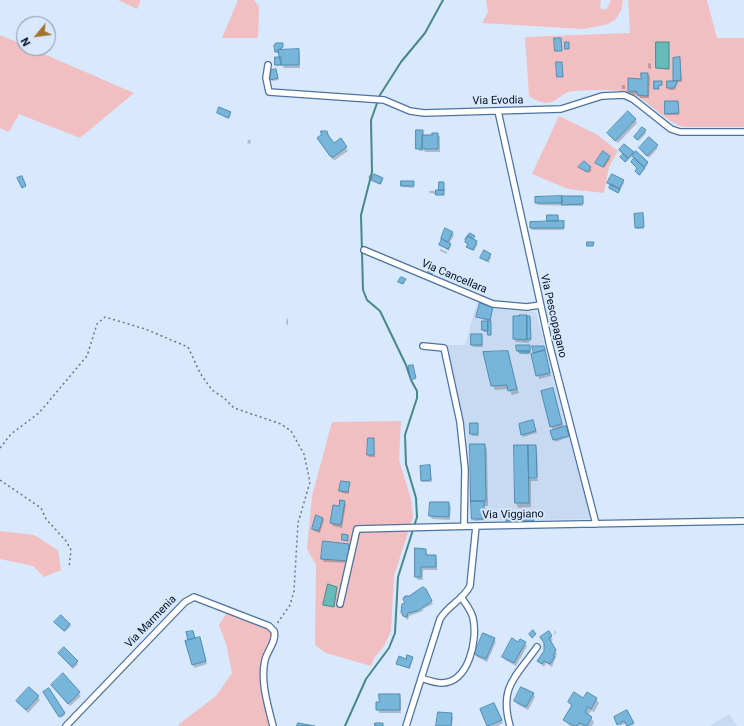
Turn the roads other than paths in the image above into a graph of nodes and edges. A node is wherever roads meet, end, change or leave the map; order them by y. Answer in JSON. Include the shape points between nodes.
{"nodes":[{"id":1,"x":268,"y":65,"type":"dead end"},
{"id":2,"x":498,"y":111,"type":"junction"},
{"id":3,"x":744,"y":132,"type":"edge"},
{"id":4,"x":364,"y":250,"type":"dead end"},
{"id":5,"x":540,"y":305,"type":"junction"},
{"id":6,"x":423,"y":346,"type":"dead end"},
{"id":7,"x":744,"y":521,"type":"edge"},
{"id":8,"x":596,"y":524,"type":"junction"},
{"id":9,"x":464,"y":526,"type":"junction"},
{"id":10,"x":476,"y":526,"type":"junction"},
{"id":11,"x":461,"y":597,"type":"junction"},
{"id":12,"x":340,"y":604,"type":"dead end"},
{"id":13,"x":537,"y":647,"type":"dead end"},
{"id":14,"x":421,"y":678,"type":"junction"},
{"id":15,"x":66,"y":726,"type":"edge"},
{"id":16,"x":273,"y":726,"type":"edge"},
{"id":17,"x":406,"y":726,"type":"edge"},
{"id":18,"x":510,"y":726,"type":"edge"}],
"edges":[{"from":1,"to":2,"type":"street","name":"Via Evodia","via":[[266,78],[269,92],[384,100],[416,113]]},
{"from":2,"to":3,"type":"street","name":"Via Evodia","via":[[561,109],[602,96],[624,95],[633,99],[671,129],[680,132]]},
{"from":2,"to":5,"type":"street","name":"Via Pescopagano"},
{"from":4,"to":5,"type":"street","name":"Via Cancellara","via":[[493,304],[527,308]]},
{"from":5,"to":8,"type":"street","name":"Via Pescopagano"},
{"from":6,"to":9,"type":"street","via":[[444,348],[460,422],[465,468]]},
{"from":7,"to":8,"type":"street","name":"Via Viggiano"},
{"from":8,"to":10,"type":"street","name":"Via Viggiano"},
{"from":9,"to":10,"type":"street"},
{"from":9,"to":12,"type":"street","via":[[356,529]]},
{"from":10,"to":11,"type":"street","name":"Via Viggiano","via":[[471,582]]},
{"from":11,"to":14,"type":"street","name":"Via Viggiano","via":[[440,620]]},
{"from":11,"to":14,"type":"street","via":[[470,610],[474,623],[469,661],[456,676],[445,682]]},
{"from":13,"to":18,"type":"street","via":[[507,692],[506,705]]},
{"from":14,"to":17,"type":"street","name":"Via Viggiano"},
{"from":15,"to":16,"type":"street","name":"Via Marmenia","via":[[189,598],[199,598],[273,629],[275,638],[266,656],[264,670]]}]}
